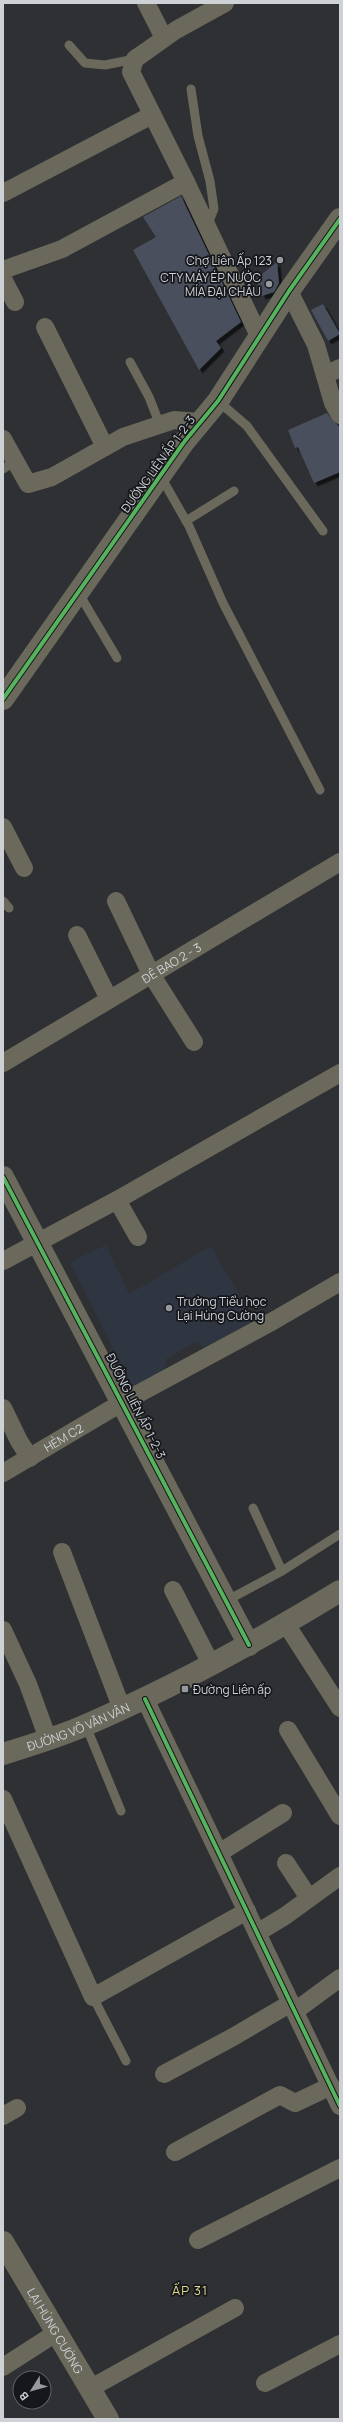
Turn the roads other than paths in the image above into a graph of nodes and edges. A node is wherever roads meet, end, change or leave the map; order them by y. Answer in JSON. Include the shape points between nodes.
{"nodes":[{"id":1,"x":146,"y":3,"type":"edge"},
{"id":2,"x":221,"y":4,"type":"edge"},
{"id":3,"x":164,"y":38,"type":"junction"},
{"id":4,"x":69,"y":45,"type":"dead end"},
{"id":5,"x":135,"y":60,"type":"junction"},
{"id":6,"x":192,"y":89,"type":"dead end"},
{"id":7,"x":152,"y":115,"type":"junction"},
{"id":8,"x":186,"y":182,"type":"junction"},
{"id":9,"x":3,"y":193,"type":"edge"},
{"id":10,"x":340,"y":219,"type":"edge"},
{"id":11,"x":207,"y":226,"type":"junction"},
{"id":12,"x":3,"y":270,"type":"edge"},
{"id":13,"x":3,"y":279,"type":"edge"},
{"id":14,"x":289,"y":291,"type":"junction"},
{"id":15,"x":15,"y":302,"type":"dead end"},
{"id":16,"x":45,"y":327,"type":"dead end"},
{"id":17,"x":259,"y":336,"type":"junction"},
{"id":18,"x":130,"y":362,"type":"dead end"},
{"id":19,"x":333,"y":372,"type":"edge"},
{"id":20,"x":218,"y":401,"type":"junction"},
{"id":21,"x":340,"y":415,"type":"edge"},
{"id":22,"x":199,"y":422,"type":"junction"},
{"id":23,"x":160,"y":424,"type":"junction"},
{"id":24,"x":3,"y":439,"type":"edge"},
{"id":25,"x":105,"y":447,"type":"junction"},
{"id":26,"x":9,"y":465,"type":"edge"},
{"id":27,"x":161,"y":475,"type":"junction"},
{"id":28,"x":234,"y":491,"type":"dead end"},
{"id":29,"x":186,"y":521,"type":"junction"},
{"id":30,"x":323,"y":531,"type":"dead end"},
{"id":31,"x":78,"y":592,"type":"junction"},
{"id":32,"x":117,"y":658,"type":"dead end"},
{"id":33,"x":3,"y":699,"type":"edge"},
{"id":34,"x":320,"y":790,"type":"dead end"},
{"id":35,"x":3,"y":827,"type":"edge"},
{"id":36,"x":340,"y":862,"type":"edge"},
{"id":37,"x":24,"y":868,"type":"dead end"},
{"id":38,"x":116,"y":901,"type":"dead end"},
{"id":39,"x":77,"y":935,"type":"dead end"},
{"id":40,"x":151,"y":974,"type":"junction"},
{"id":41,"x":109,"y":999,"type":"junction"},
{"id":42,"x":194,"y":1042,"type":"dead end"},
{"id":43,"x":3,"y":1063,"type":"edge"},
{"id":44,"x":340,"y":1072,"type":"edge"},
{"id":45,"x":3,"y":1177,"type":"edge"},
{"id":46,"x":117,"y":1200,"type":"junction"},
{"id":47,"x":138,"y":1237,"type":"dead end"},
{"id":48,"x":38,"y":1241,"type":"junction"},
{"id":49,"x":3,"y":1261,"type":"edge"},
{"id":50,"x":340,"y":1282,"type":"edge"},
{"id":51,"x":123,"y":1402,"type":"junction"},
{"id":52,"x":3,"y":1408,"type":"edge"},
{"id":53,"x":30,"y":1458,"type":"junction"},
{"id":54,"x":3,"y":1473,"type":"edge"},
{"id":55,"x":253,"y":1508,"type":"dead end"},
{"id":56,"x":340,"y":1534,"type":"edge"},
{"id":57,"x":62,"y":1552,"type":"dead end"},
{"id":58,"x":282,"y":1571,"type":"junction"},
{"id":59,"x":173,"y":1590,"type":"dead end"},
{"id":60,"x":340,"y":1591,"type":"edge"},
{"id":61,"x":226,"y":1601,"type":"junction"},
{"id":62,"x":286,"y":1624,"type":"junction"},
{"id":63,"x":3,"y":1630,"type":"edge"},
{"id":64,"x":249,"y":1645,"type":"junction"},
{"id":65,"x":211,"y":1664,"type":"junction"},
{"id":66,"x":145,"y":1699,"type":"junction"},
{"id":67,"x":340,"y":1708,"type":"edge"},
{"id":68,"x":122,"y":1709,"type":"junction"},
{"id":69,"x":86,"y":1725,"type":"junction"},
{"id":70,"x":288,"y":1730,"type":"dead end"},
{"id":71,"x":48,"y":1739,"type":"junction"},
{"id":72,"x":3,"y":1754,"type":"edge"},
{"id":73,"x":3,"y":1799,"type":"edge"},
{"id":74,"x":121,"y":1811,"type":"dead end"},
{"id":75,"x":283,"y":1813,"type":"dead end"},
{"id":76,"x":340,"y":1816,"type":"edge"},
{"id":77,"x":219,"y":1853,"type":"junction"},
{"id":78,"x":286,"y":1863,"type":"dead end"},
{"id":79,"x":340,"y":1876,"type":"edge"},
{"id":80,"x":309,"y":1898,"type":"junction"},
{"id":81,"x":247,"y":1912,"type":"junction"},
{"id":82,"x":257,"y":1933,"type":"junction"},
{"id":83,"x":340,"y":1978,"type":"edge"},
{"id":84,"x":94,"y":1997,"type":"junction"},
{"id":85,"x":293,"y":2007,"type":"junction"},
{"id":86,"x":126,"y":2061,"type":"dead end"},
{"id":87,"x":164,"y":2074,"type":"dead end"},
{"id":88,"x":332,"y":2086,"type":"junction"},
{"id":89,"x":340,"y":2106,"type":"edge"},
{"id":90,"x":175,"y":2152,"type":"dead end"},
{"id":91,"x":340,"y":2168,"type":"edge"},
{"id":92,"x":198,"y":2240,"type":"dead end"},
{"id":93,"x":3,"y":2242,"type":"edge"},
{"id":94,"x":235,"y":2308,"type":"dead end"},
{"id":95,"x":56,"y":2333,"type":"junction"},
{"id":96,"x":340,"y":2344,"type":"edge"},
{"id":97,"x":3,"y":2367,"type":"edge"},
{"id":98,"x":265,"y":2383,"type":"dead end"},
{"id":99,"x":89,"y":2390,"type":"junction"},
{"id":100,"x":107,"y":2419,"type":"edge"}],
"edges":[{"from":1,"to":3,"type":"street"},
{"from":2,"to":3,"type":"street"},
{"from":3,"to":5,"type":"street"},
{"from":4,"to":5,"type":"lane","via":[[85,63],[105,65]]},
{"from":5,"to":7,"type":"street","via":[[131,72]]},
{"from":6,"to":11,"type":"lane","via":[[198,136],[210,181],[214,209]]},
{"from":7,"to":8,"type":"street"},
{"from":7,"to":9,"type":"street"},
{"from":8,"to":11,"type":"street"},
{"from":8,"to":12,"type":"street","via":[[62,249]]},
{"from":10,"to":14,"type":"street","name":"ĐƯỜNG LIÊN ẤP 1-2-3"},
{"from":11,"to":17,"type":"street"},
{"from":13,"to":15,"type":"street"},
{"from":14,"to":17,"type":"street","name":"ĐƯỜNG LIÊN ẤP 1-2-3"},
{"from":14,"to":19,"type":"street","via":[[316,346]]},
{"from":16,"to":25,"type":"street"},
{"from":17,"to":20,"type":"street","name":"ĐƯỜNG LIÊN ẤP 1-2-3"},
{"from":18,"to":23,"type":"lane"},
{"from":19,"to":21,"type":"street","via":[[334,403]]},
{"from":20,"to":22,"type":"street","name":"ĐƯỜNG LIÊN ẤP 1-2-3"},
{"from":20,"to":30,"type":"lane","via":[[247,426]]},
{"from":22,"to":23,"type":"street","via":[[174,420]]},
{"from":22,"to":27,"type":"street","name":"ĐƯỜNG LIÊN ẤP 1-2-3"},
{"from":23,"to":25,"type":"street","via":[[123,437]]},
{"from":24,"to":26,"type":"street"},
{"from":25,"to":26,"type":"street","via":[[52,477],[28,484]]},
{"from":27,"to":29,"type":"lane"},
{"from":27,"to":31,"type":"street","name":"ĐƯỜNG LIÊN ẤP 1-2-3"},
{"from":28,"to":29,"type":"lane"},
{"from":29,"to":34,"type":"lane","via":[[223,603]]},
{"from":31,"to":32,"type":"lane"},
{"from":31,"to":33,"type":"street","name":"ĐƯỜNG LIÊN ẤP 1-2-3"},
{"from":35,"to":37,"type":"street"},
{"from":36,"to":40,"type":"street","name":"ĐÊ BAO 2 - 3"},
{"from":38,"to":40,"type":"street"},
{"from":39,"to":41,"type":"street"},
{"from":40,"to":41,"type":"street","name":"ĐÊ BAO 2 - 3"},
{"from":40,"to":42,"type":"street"},
{"from":41,"to":43,"type":"street","name":"ĐÊ BAO 2 - 3"},
{"from":44,"to":46,"type":"street"},
{"from":45,"to":48,"type":"street","name":"ĐƯỜNG LIÊN ẤP 1-2-3"},
{"from":46,"to":47,"type":"street"},
{"from":46,"to":48,"type":"street"},
{"from":48,"to":49,"type":"street"},
{"from":48,"to":51,"type":"street","name":"ĐƯỜNG LIÊN ẤP 1-2-3"},
{"from":50,"to":51,"type":"street","name":"HẺM C2"},
{"from":51,"to":53,"type":"street","name":"HẺM C2"},
{"from":51,"to":61,"type":"street","name":"ĐƯỜNG LIÊN ẤP 1-2-3"},
{"from":52,"to":53,"type":"street"},
{"from":53,"to":54,"type":"street","name":"HẺM C2"},
{"from":55,"to":58,"type":"lane"},
{"from":56,"to":58,"type":"lane"},
{"from":57,"to":68,"type":"street"},
{"from":58,"to":61,"type":"lane"},
{"from":59,"to":65,"type":"street"},
{"from":60,"to":62,"type":"street","name":"ĐƯỜNG VÕ VĂN VÂN"},
{"from":61,"to":64,"type":"street","name":"ĐƯỜNG LIÊN ẤP 1-2-3"},
{"from":62,"to":64,"type":"street","name":"ĐƯỜNG VÕ VĂN VÂN"},
{"from":62,"to":67,"type":"street"},
{"from":63,"to":71,"type":"street","via":[[28,1684]]},
{"from":64,"to":65,"type":"street","name":"ĐƯỜNG VÕ VĂN VÂN"},
{"from":65,"to":66,"type":"street","name":"ĐƯỜNG VÕ VĂN VÂN"},
{"from":66,"to":68,"type":"street","name":"ĐƯỜNG VÕ VĂN VÂN"},
{"from":66,"to":77,"type":"street"},
{"from":68,"to":69,"type":"street","name":"ĐƯỜNG VÕ VĂN VÂN"},
{"from":69,"to":71,"type":"street","name":"ĐƯỜNG VÕ VĂN VÂN"},
{"from":69,"to":74,"type":"lane"},
{"from":70,"to":76,"type":"street"},
{"from":71,"to":72,"type":"street","name":"ĐƯỜNG VÕ VĂN VÂN"},
{"from":73,"to":84,"type":"street"},
{"from":75,"to":77,"type":"street"},
{"from":77,"to":81,"type":"street"},
{"from":78,"to":80,"type":"street"},
{"from":79,"to":80,"type":"street"},
{"from":80,"to":82,"type":"street"},
{"from":81,"to":82,"type":"street"},
{"from":81,"to":84,"type":"street"},
{"from":82,"to":85,"type":"street"},
{"from":83,"to":85,"type":"street"},
{"from":84,"to":86,"type":"lane"},
{"from":85,"to":87,"type":"street"},
{"from":85,"to":88,"type":"street"},
{"from":88,"to":89,"type":"street"},
{"from":88,"to":90,"type":"street","via":[[295,2103],[280,2095]]},
{"from":91,"to":92,"type":"street"},
{"from":93,"to":95,"type":"street","name":"LẠI HÙNG CƯỜNG"},
{"from":94,"to":99,"type":"street"},
{"from":95,"to":97,"type":"street"},
{"from":95,"to":99,"type":"street","name":"LẠI HÙNG CƯỜNG"},
{"from":96,"to":98,"type":"street"},
{"from":99,"to":100,"type":"street","name":"LẠI HÙNG CƯỜNG"}]}
